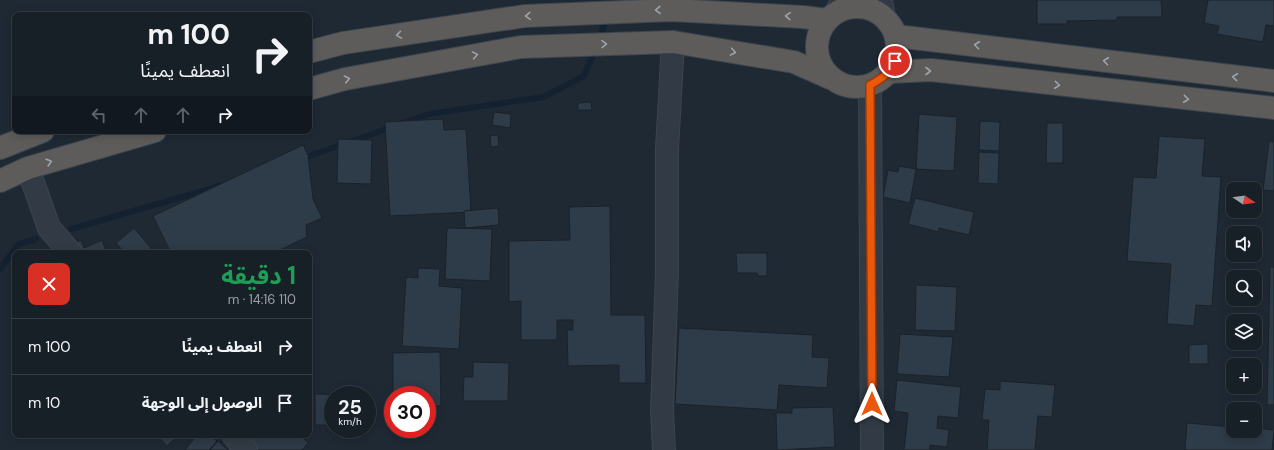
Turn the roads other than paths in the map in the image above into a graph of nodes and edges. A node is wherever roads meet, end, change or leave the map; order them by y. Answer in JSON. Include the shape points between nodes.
{"nodes":[{"id":1,"x":883,"y":8,"type":"edge"},
{"id":2,"x":835,"y":11,"type":"edge"},
{"id":3,"x":896,"y":36,"type":"junction"},
{"id":4,"x":673,"y":42,"type":"junction"},
{"id":5,"x":312,"y":51,"type":"edge"},
{"id":6,"x":889,"y":72,"type":"junction"},
{"id":7,"x":830,"y":78,"type":"junction"},
{"id":8,"x":1274,"y":81,"type":"edge"},
{"id":9,"x":870,"y":85,"type":"junction"},
{"id":10,"x":312,"y":88,"type":"edge"},
{"id":11,"x":1274,"y":108,"type":"edge"},
{"id":12,"x":35,"y":134,"type":"edge"},
{"id":13,"x":145,"y":134,"type":"edge"},
{"id":14,"x":0,"y":148,"type":"edge"},
{"id":15,"x":28,"y":168,"type":"junction"},
{"id":16,"x":0,"y":181,"type":"edge"},
{"id":17,"x":68,"y":250,"type":"edge"},
{"id":18,"x":236,"y":438,"type":"edge"},
{"id":19,"x":246,"y":450,"type":"edge"},
{"id":20,"x":664,"y":450,"type":"edge"},
{"id":21,"x":872,"y":450,"type":"edge"}],
"edges":[{"from":1,"to":2,"type":"highway","via":[[874,10],[861,6]]},
{"from":1,"to":3,"type":"highway"},
{"from":2,"to":5,"type":"highway","one_way":true,"via":[[803,17],[671,10],[525,16],[343,43]]},
{"from":2,"to":7,"type":"highway","via":[[818,34],[817,50],[821,65]]},
{"from":3,"to":6,"type":"highway","via":[[898,48]]},
{"from":8,"to":3,"type":"highway","one_way":true},
{"from":4,"to":7,"type":"highway","one_way":true,"via":[[794,62]]},
{"from":10,"to":4,"type":"highway","one_way":true,"via":[[345,79],[521,47]]},
{"from":4,"to":20,"type":"street","via":[[667,149],[667,270],[662,411]]},
{"from":6,"to":9,"type":"highway"},
{"from":6,"to":11,"type":"highway","one_way":true,"via":[[931,70]]},
{"from":7,"to":9,"type":"highway","via":[[842,85],[856,88]]},
{"from":9,"to":21,"type":"street"},
{"from":12,"to":14,"type":"highway"},
{"from":15,"to":13,"type":"highway","one_way":true},
{"from":15,"to":16,"type":"highway"},
{"from":15,"to":17,"type":"street","via":[[49,228]]},
{"from":18,"to":19,"type":"street"}]}
